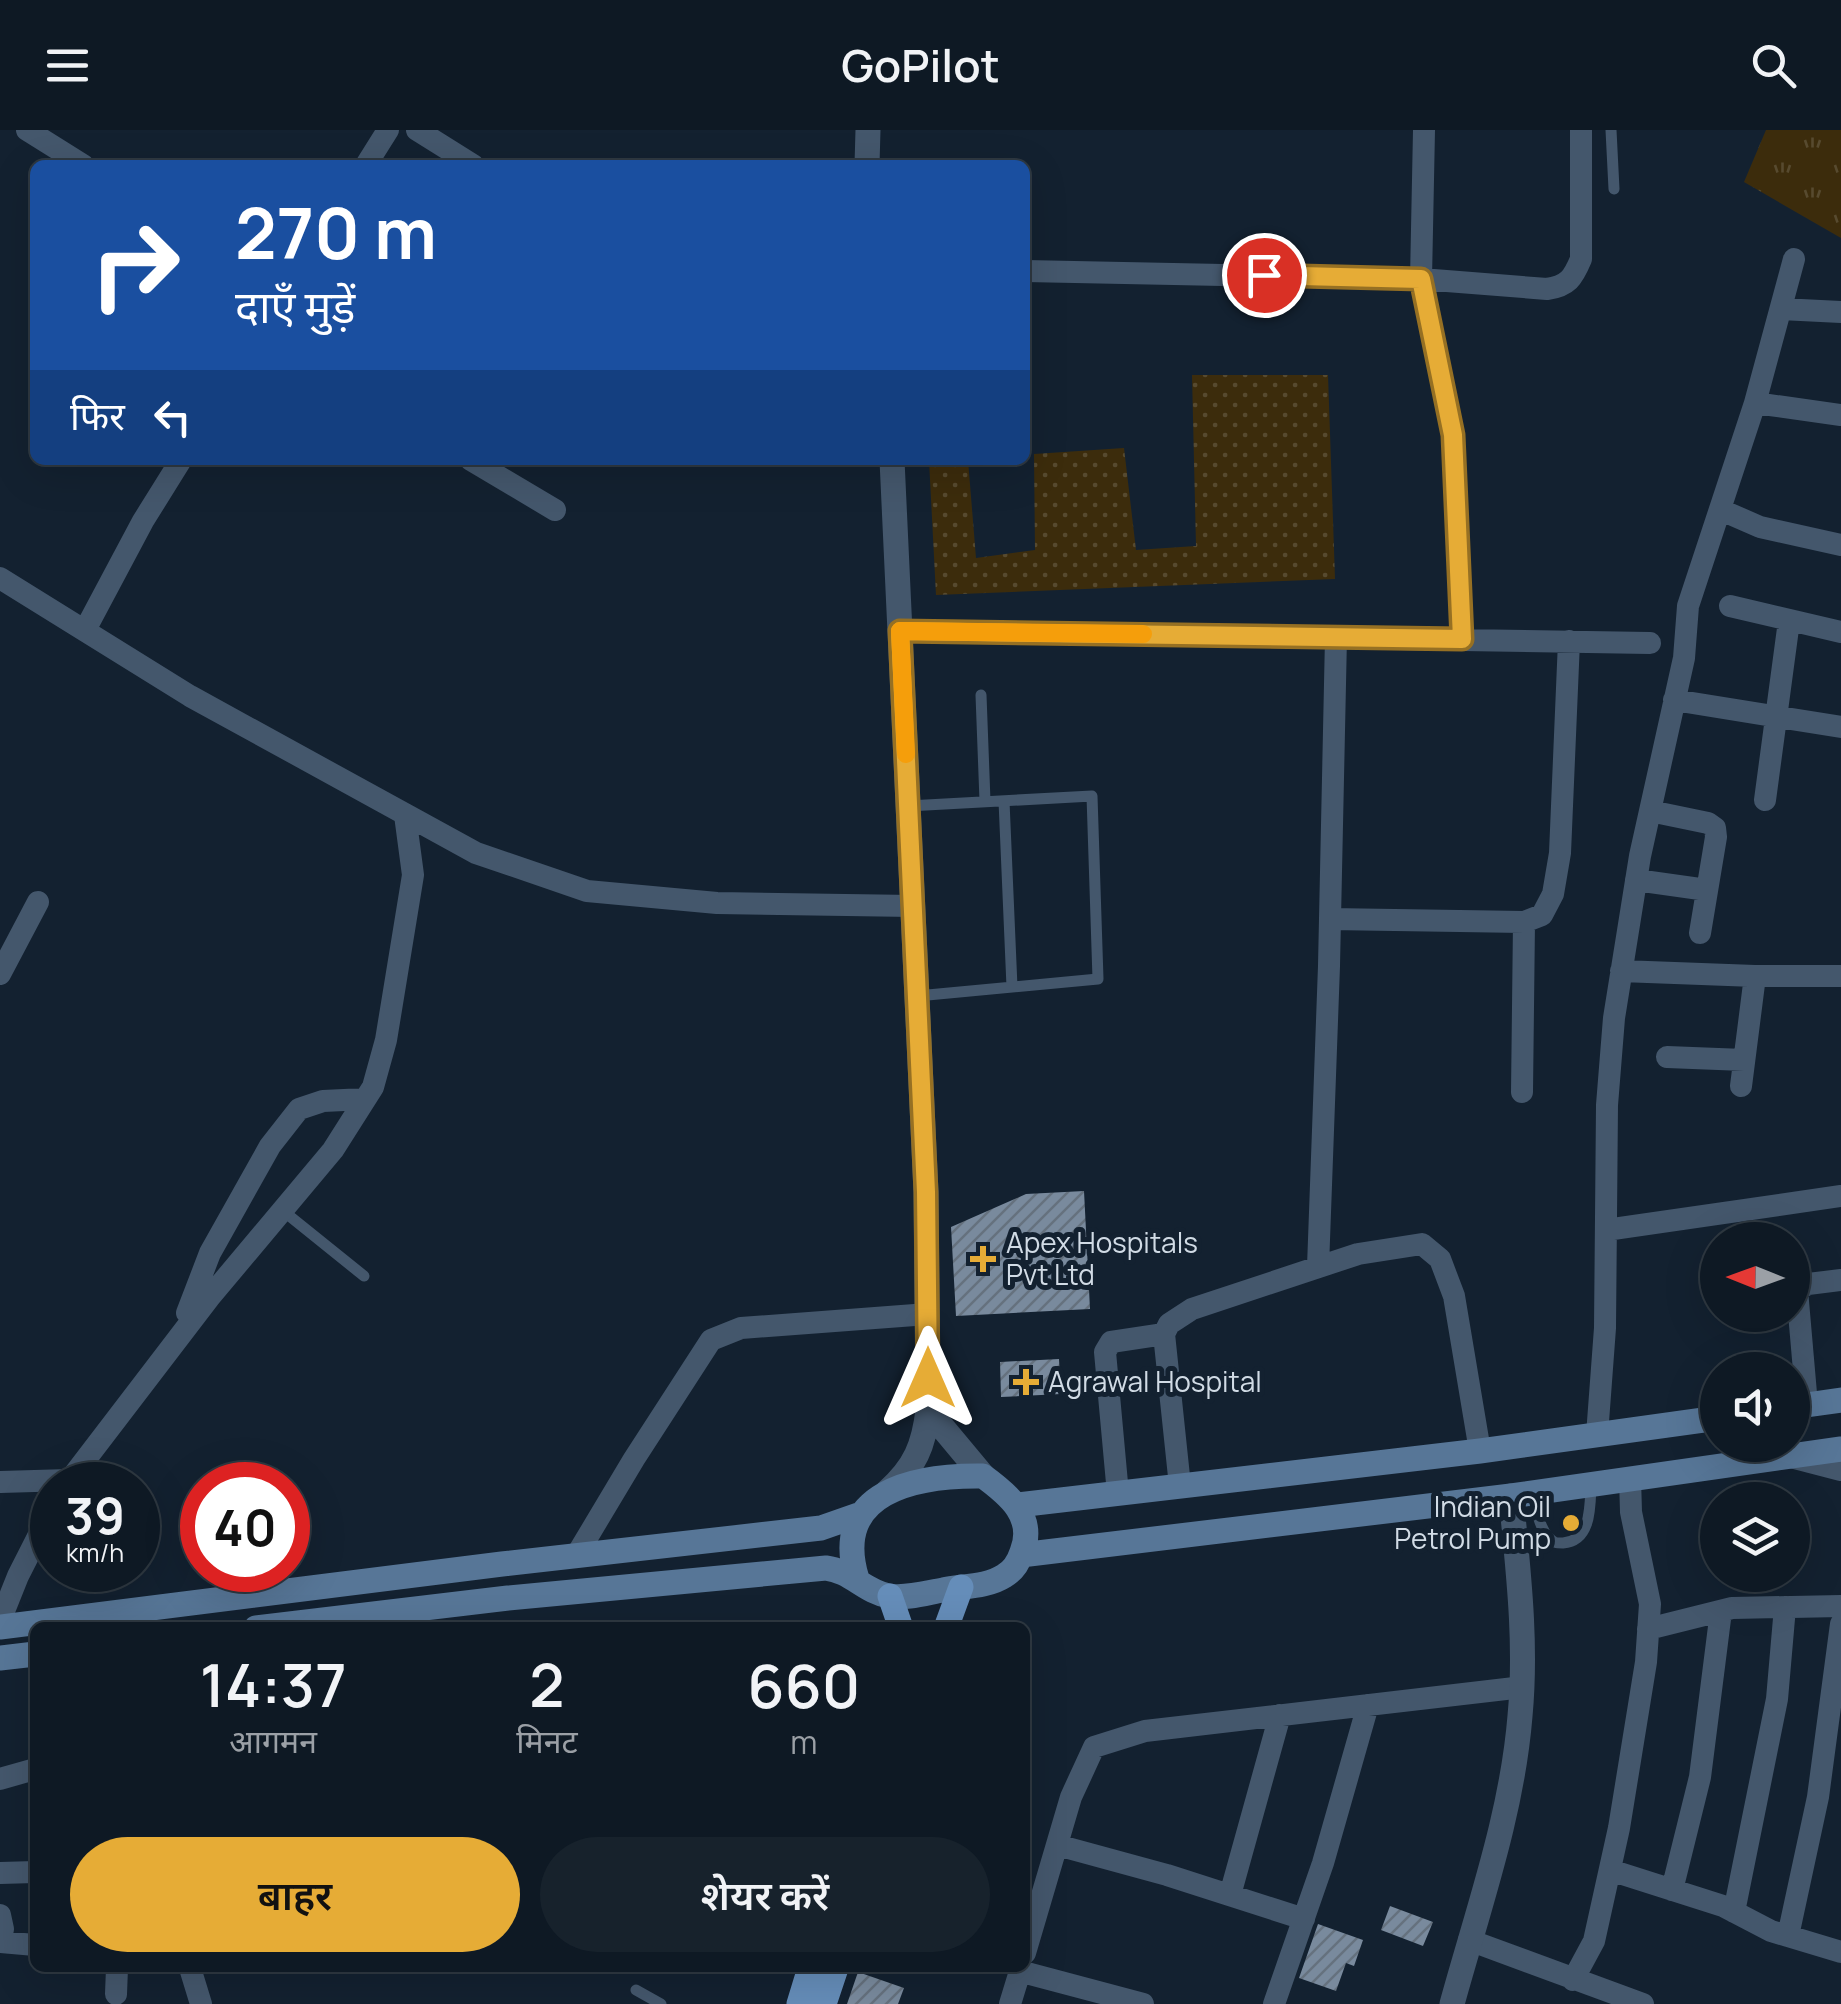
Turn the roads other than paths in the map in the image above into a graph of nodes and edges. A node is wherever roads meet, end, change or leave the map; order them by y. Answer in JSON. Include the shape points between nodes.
{"nodes":[{"id":1,"x":27,"y":130,"type":"edge"},
{"id":2,"x":388,"y":130,"type":"edge"},
{"id":3,"x":417,"y":130,"type":"edge"},
{"id":4,"x":868,"y":130,"type":"edge"},
{"id":5,"x":1424,"y":130,"type":"edge"},
{"id":6,"x":1580,"y":130,"type":"edge"},
{"id":7,"x":1611,"y":130,"type":"edge"},
{"id":8,"x":76,"y":160,"type":"edge"},
{"id":9,"x":369,"y":160,"type":"edge"},
{"id":10,"x":465,"y":160,"type":"edge"},
{"id":11,"x":868,"y":160,"type":"edge"},
{"id":12,"x":1614,"y":189,"type":"dead end"},
{"id":13,"x":1794,"y":259,"type":"dead end"},
{"id":14,"x":1030,"y":270,"type":"edge"},
{"id":15,"x":1421,"y":279,"type":"junction"},
{"id":16,"x":1781,"y":309,"type":"junction"},
{"id":17,"x":1841,"y":312,"type":"edge"},
{"id":18,"x":1755,"y":404,"type":"junction"},
{"id":19,"x":1841,"y":415,"type":"edge"},
{"id":20,"x":178,"y":465,"type":"edge"},
{"id":21,"x":479,"y":465,"type":"edge"},
{"id":22,"x":892,"y":465,"type":"edge"},
{"id":23,"x":554,"y":510,"type":"dead end"},
{"id":24,"x":1721,"y":510,"type":"junction"},
{"id":25,"x":1841,"y":546,"type":"edge"},
{"id":26,"x":0,"y":578,"type":"edge"},
{"id":27,"x":1730,"y":606,"type":"dead end"},
{"id":28,"x":1789,"y":622,"type":"junction"},
{"id":29,"x":84,"y":630,"type":"junction"},
{"id":30,"x":900,"y":631,"type":"junction"},
{"id":31,"x":1841,"y":632,"type":"edge"},
{"id":32,"x":1336,"y":637,"type":"junction"},
{"id":33,"x":1462,"y":639,"type":"junction"},
{"id":34,"x":1569,"y":641,"type":"junction"},
{"id":35,"x":1650,"y":643,"type":"dead end"},
{"id":36,"x":981,"y":695,"type":"dead end"},
{"id":37,"x":1674,"y":700,"type":"junction"},
{"id":38,"x":1777,"y":716,"type":"junction"},
{"id":39,"x":1841,"y":727,"type":"edge"},
{"id":40,"x":1765,"y":800,"type":"dead end"},
{"id":41,"x":984,"y":801,"type":"junction"},
{"id":42,"x":1004,"y":801,"type":"junction"},
{"id":43,"x":908,"y":806,"type":"junction"},
{"id":44,"x":1650,"y":811,"type":"junction"},
{"id":45,"x":405,"y":815,"type":"junction"},
{"id":46,"x":1636,"y":880,"type":"junction"},
{"id":47,"x":1707,"y":890,"type":"junction"},
{"id":48,"x":38,"y":902,"type":"dead end"},
{"id":49,"x":913,"y":906,"type":"junction"},
{"id":50,"x":1330,"y":919,"type":"junction"},
{"id":51,"x":1524,"y":922,"type":"junction"},
{"id":52,"x":1700,"y":933,"type":"dead end"},
{"id":53,"x":1621,"y":970,"type":"junction"},
{"id":54,"x":0,"y":974,"type":"edge"},
{"id":55,"x":1755,"y":976,"type":"junction"},
{"id":56,"x":1841,"y":976,"type":"edge"},
{"id":57,"x":1012,"y":986,"type":"junction"},
{"id":58,"x":917,"y":996,"type":"junction"},
{"id":59,"x":1666,"y":1057,"type":"dead end"},
{"id":60,"x":1744,"y":1060,"type":"junction"},
{"id":61,"x":1741,"y":1086,"type":"dead end"},
{"id":62,"x":1522,"y":1092,"type":"dead end"},
{"id":63,"x":365,"y":1100,"type":"junction"},
{"id":64,"x":1841,"y":1196,"type":"edge"},
{"id":65,"x":282,"y":1210,"type":"junction"},
{"id":66,"x":1606,"y":1230,"type":"junction"},
{"id":67,"x":1318,"y":1267,"type":"junction"},
{"id":68,"x":364,"y":1276,"type":"dead end"},
{"id":69,"x":1841,"y":1280,"type":"edge"},
{"id":70,"x":928,"y":1314,"type":"junction"},
{"id":71,"x":1164,"y":1334,"type":"junction"},
{"id":72,"x":177,"y":1338,"type":"junction"},
{"id":73,"x":1799,"y":1352,"type":"edge"},
{"id":74,"x":1841,"y":1400,"type":"edge"},
{"id":75,"x":1810,"y":1405,"type":"edge"},
{"id":76,"x":928,"y":1410,"type":"junction"},
{"id":77,"x":1700,"y":1421,"type":"edge"},
{"id":78,"x":1598,"y":1435,"type":"junction"},
{"id":79,"x":1841,"y":1448,"type":"edge"},
{"id":80,"x":1480,"y":1451,"type":"junction"},
{"id":81,"x":1810,"y":1453,"type":"edge"},
{"id":82,"x":82,"y":1462,"type":"edge"},
{"id":83,"x":1743,"y":1462,"type":"edge"},
{"id":84,"x":1810,"y":1462,"type":"edge"},
{"id":85,"x":1841,"y":1470,"type":"edge"},
{"id":86,"x":983,"y":1476,"type":"junction"},
{"id":87,"x":1630,"y":1478,"type":"junction"},
{"id":88,"x":0,"y":1482,"type":"edge"},
{"id":89,"x":30,"y":1482,"type":"edge"},
{"id":90,"x":1591,"y":1484,"type":"junction"},
{"id":91,"x":1180,"y":1486,"type":"junction"},
{"id":92,"x":888,"y":1490,"type":"junction"},
{"id":93,"x":1118,"y":1494,"type":"junction"},
{"id":94,"x":1521,"y":1494,"type":"junction"},
{"id":95,"x":1018,"y":1505,"type":"junction"},
{"id":96,"x":861,"y":1514,"type":"junction"},
{"id":97,"x":30,"y":1552,"type":"edge"},
{"id":98,"x":1021,"y":1555,"type":"junction"},
{"id":99,"x":576,"y":1556,"type":"junction"},
{"id":100,"x":858,"y":1579,"type":"junction"},
{"id":101,"x":960,"y":1587,"type":"junction"},
{"id":102,"x":890,"y":1596,"type":"junction"},
{"id":103,"x":1841,"y":1606,"type":"edge"},
{"id":104,"x":1785,"y":1608,"type":"junction"},
{"id":105,"x":1721,"y":1611,"type":"junction"},
{"id":106,"x":306,"y":1622,"type":"edge"},
{"id":107,"x":899,"y":1622,"type":"edge"},
{"id":108,"x":948,"y":1622,"type":"edge"},
{"id":109,"x":0,"y":1624,"type":"edge"},
{"id":110,"x":1841,"y":1624,"type":"edge"},
{"id":111,"x":1648,"y":1630,"type":"junction"},
{"id":112,"x":30,"y":1655,"type":"edge"},
{"id":113,"x":0,"y":1658,"type":"edge"},
{"id":114,"x":1522,"y":1687,"type":"junction"},
{"id":115,"x":1368,"y":1705,"type":"junction"},
{"id":116,"x":1280,"y":1715,"type":"junction"},
{"id":117,"x":30,"y":1770,"type":"edge"},
{"id":118,"x":0,"y":1779,"type":"edge"},
{"id":119,"x":1057,"y":1845,"type":"junction"},
{"id":120,"x":1610,"y":1870,"type":"junction"},
{"id":121,"x":0,"y":1872,"type":"edge"},
{"id":122,"x":30,"y":1872,"type":"edge"},
{"id":123,"x":1672,"y":1890,"type":"junction"},
{"id":124,"x":1230,"y":1895,"type":"junction"},
{"id":125,"x":1734,"y":1912,"type":"junction"},
{"id":126,"x":0,"y":1915,"type":"edge"},
{"id":127,"x":1304,"y":1919,"type":"junction"},
{"id":128,"x":1788,"y":1936,"type":"junction"},
{"id":129,"x":1030,"y":1937,"type":"edge"},
{"id":130,"x":1469,"y":1940,"type":"junction"},
{"id":131,"x":0,"y":1942,"type":"edge"},
{"id":132,"x":30,"y":1944,"type":"edge"},
{"id":133,"x":1841,"y":1952,"type":"edge"},
{"id":134,"x":1030,"y":1967,"type":"edge"},
{"id":135,"x":116,"y":1972,"type":"edge"},
{"id":136,"x":191,"y":1972,"type":"edge"},
{"id":137,"x":203,"y":1972,"type":"edge"},
{"id":138,"x":809,"y":1972,"type":"edge"},
{"id":139,"x":835,"y":1972,"type":"edge"},
{"id":140,"x":1020,"y":1972,"type":"edge"},
{"id":141,"x":1573,"y":1980,"type":"junction"},
{"id":142,"x":636,"y":1990,"type":"dead end"},
{"id":143,"x":116,"y":1994,"type":"dead end"},
{"id":144,"x":200,"y":1999,"type":"edge"},
{"id":145,"x":660,"y":2004,"type":"edge"},
{"id":146,"x":798,"y":2004,"type":"edge"},
{"id":147,"x":824,"y":2004,"type":"edge"},
{"id":148,"x":1010,"y":2004,"type":"edge"},
{"id":149,"x":1142,"y":2004,"type":"edge"},
{"id":150,"x":1274,"y":2004,"type":"edge"},
{"id":151,"x":1452,"y":2004,"type":"edge"},
{"id":152,"x":1644,"y":2004,"type":"edge"}],
"edges":[{"from":1,"to":8,"type":"street"},
{"from":2,"to":9,"type":"street"},
{"from":3,"to":10,"type":"street"},
{"from":4,"to":11,"type":"street"},
{"from":5,"to":15,"type":"street"},
{"from":6,"to":15,"type":"street","via":[[1581,259],[1573,278],[1547,289]]},
{"from":7,"to":12,"type":"lane"},
{"from":13,"to":16,"type":"street"},
{"from":14,"to":15,"type":"street"},
{"from":15,"to":33,"type":"street","via":[[1453,435]]},
{"from":16,"to":17,"type":"street"},
{"from":16,"to":18,"type":"street"},
{"from":18,"to":19,"type":"street"},
{"from":18,"to":24,"type":"street"},
{"from":20,"to":29,"type":"street"},
{"from":21,"to":23,"type":"street"},
{"from":22,"to":30,"type":"street"},
{"from":24,"to":25,"type":"street","via":[[1760,527]]},
{"from":24,"to":37,"type":"street","via":[[1688,606]]},
{"from":26,"to":29,"type":"street"},
{"from":27,"to":28,"type":"street"},
{"from":28,"to":31,"type":"street"},
{"from":28,"to":38,"type":"street"},
{"from":29,"to":45,"type":"street"},
{"from":30,"to":32,"type":"street"},
{"from":30,"to":43,"type":"street"},
{"from":32,"to":33,"type":"street"},
{"from":32,"to":50,"type":"street"},
{"from":33,"to":34,"type":"street"},
{"from":34,"to":35,"type":"street"},
{"from":34,"to":51,"type":"street","via":[[1560,853],[1553,894],[1542,915]]},
{"from":36,"to":41,"type":"lane"},
{"from":37,"to":38,"type":"street"},
{"from":37,"to":44,"type":"street"},
{"from":38,"to":39,"type":"street"},
{"from":38,"to":40,"type":"street"},
{"from":41,"to":42,"type":"lane"},
{"from":41,"to":43,"type":"lane"},
{"from":42,"to":57,"type":"lane"},
{"from":42,"to":57,"type":"lane","via":[[1092,796],[1098,979]]},
{"from":43,"to":49,"type":"street"},
{"from":44,"to":46,"type":"street"},
{"from":44,"to":47,"type":"street","via":[[1715,828]]},
{"from":45,"to":49,"type":"street","via":[[476,854],[588,891]]},
{"from":45,"to":63,"type":"street","via":[[413,874],[386,1040]]},
{"from":46,"to":47,"type":"street"},
{"from":46,"to":53,"type":"street"},
{"from":47,"to":52,"type":"street"},
{"from":48,"to":54,"type":"street"},
{"from":49,"to":58,"type":"street"},
{"from":50,"to":51,"type":"street"},
{"from":50,"to":67,"type":"street"},
{"from":51,"to":62,"type":"street"},
{"from":53,"to":55,"type":"street"},
{"from":53,"to":66,"type":"street","via":[[1607,1105]]},
{"from":55,"to":56,"type":"street"},
{"from":55,"to":60,"type":"street"},
{"from":57,"to":58,"type":"lane"},
{"from":58,"to":70,"type":"street"},
{"from":59,"to":60,"type":"street"},
{"from":60,"to":61,"type":"street"},
{"from":63,"to":65,"type":"street"},
{"from":63,"to":72,"type":"street","via":[[322,1101],[300,1110],[270,1146],[210,1253]]},
{"from":64,"to":66,"type":"street"},
{"from":65,"to":68,"type":"lane"},
{"from":65,"to":72,"type":"street"},
{"from":66,"to":78,"type":"street"},
{"from":67,"to":71,"type":"street","via":[[1192,1310]]},
{"from":67,"to":80,"type":"street","via":[[1422,1244],[1440,1258],[1454,1296]]},
{"from":69,"to":73,"type":"street","via":[[1797,1290]]},
{"from":70,"to":76,"type":"street"},
{"from":70,"to":99,"type":"street","via":[[741,1328],[711,1340]]},
{"from":71,"to":91,"type":"street"},
{"from":71,"to":93,"type":"street","via":[[1112,1342],[1106,1352]]},
{"from":72,"to":82,"type":"street"},
{"from":74,"to":75,"type":"main road"},
{"from":76,"to":86,"type":"street"},
{"from":76,"to":92,"type":"street","via":[[909,1472]]},
{"from":77,"to":78,"type":"main road"},
{"from":78,"to":80,"type":"main road"},
{"from":79,"to":81,"type":"main road"},
{"from":80,"to":91,"type":"main road"},
{"from":83,"to":87,"type":"main road"},
{"from":84,"to":85,"type":"street"},
{"from":86,"to":92,"type":"main road"},
{"from":86,"to":95,"type":"main road"},
{"from":87,"to":90,"type":"main road"},
{"from":87,"to":111,"type":"street","via":[[1650,1604]]},
{"from":88,"to":89,"type":"street"},
{"from":90,"to":94,"type":"main road"},
{"from":90,"to":94,"type":"lane","via":[[1590,1517],[1570,1542],[1546,1536]]},
{"from":91,"to":93,"type":"main road"},
{"from":92,"to":96,"type":"main road"},
{"from":93,"to":95,"type":"main road"},
{"from":94,"to":98,"type":"main road"},
{"from":94,"to":114,"type":"street"},
{"from":95,"to":98,"type":"main road","via":[[1026,1524]]},
{"from":96,"to":99,"type":"main road","via":[[821,1528]]},
{"from":96,"to":100,"type":"main road","via":[[851,1539]]},
{"from":97,"to":109,"type":"street"},
{"from":98,"to":101,"type":"main road","via":[[1004,1576]]},
{"from":99,"to":109,"type":"main road"},
{"from":100,"to":102,"type":"main road"},
{"from":100,"to":106,"type":"main road","via":[[826,1568]]},
{"from":101,"to":102,"type":"main road"},
{"from":101,"to":108,"type":"main road"},
{"from":102,"to":107,"type":"main road"},
{"from":103,"to":104,"type":"street"},
{"from":104,"to":105,"type":"street"},
{"from":104,"to":125,"type":"street","via":[[1778,1699]]},
{"from":105,"to":111,"type":"street"},
{"from":105,"to":123,"type":"street","via":[[1700,1776]]},
{"from":110,"to":128,"type":"street","via":[[1818,1797]]},
{"from":111,"to":120,"type":"street"},
{"from":112,"to":113,"type":"main road"},
{"from":114,"to":115,"type":"street"},
{"from":114,"to":130,"type":"street","via":[[1513,1773]]},
{"from":115,"to":116,"type":"street"},
{"from":115,"to":127,"type":"street"},
{"from":116,"to":119,"type":"street","via":[[1144,1731],[1094,1747]]},
{"from":116,"to":124,"type":"street"},
{"from":117,"to":118,"type":"street"},
{"from":119,"to":124,"type":"street"},
{"from":119,"to":129,"type":"street"},
{"from":120,"to":123,"type":"street"},
{"from":120,"to":141,"type":"street","via":[[1594,1941]]},
{"from":121,"to":122,"type":"street"},
{"from":123,"to":125,"type":"street"},
{"from":124,"to":127,"type":"street"},
{"from":125,"to":128,"type":"street"},
{"from":126,"to":131,"type":"street"},
{"from":127,"to":150,"type":"street"},
{"from":128,"to":133,"type":"street"},
{"from":130,"to":141,"type":"street"},
{"from":130,"to":151,"type":"street"},
{"from":131,"to":132,"type":"street"},
{"from":134,"to":149,"type":"street"},
{"from":135,"to":143,"type":"street"},
{"from":136,"to":144,"type":"street"},
{"from":137,"to":144,"type":"street"},
{"from":138,"to":146,"type":"main road"},
{"from":139,"to":147,"type":"main road"},
{"from":140,"to":148,"type":"street"},
{"from":141,"to":152,"type":"street"},
{"from":142,"to":145,"type":"lane"}]}
